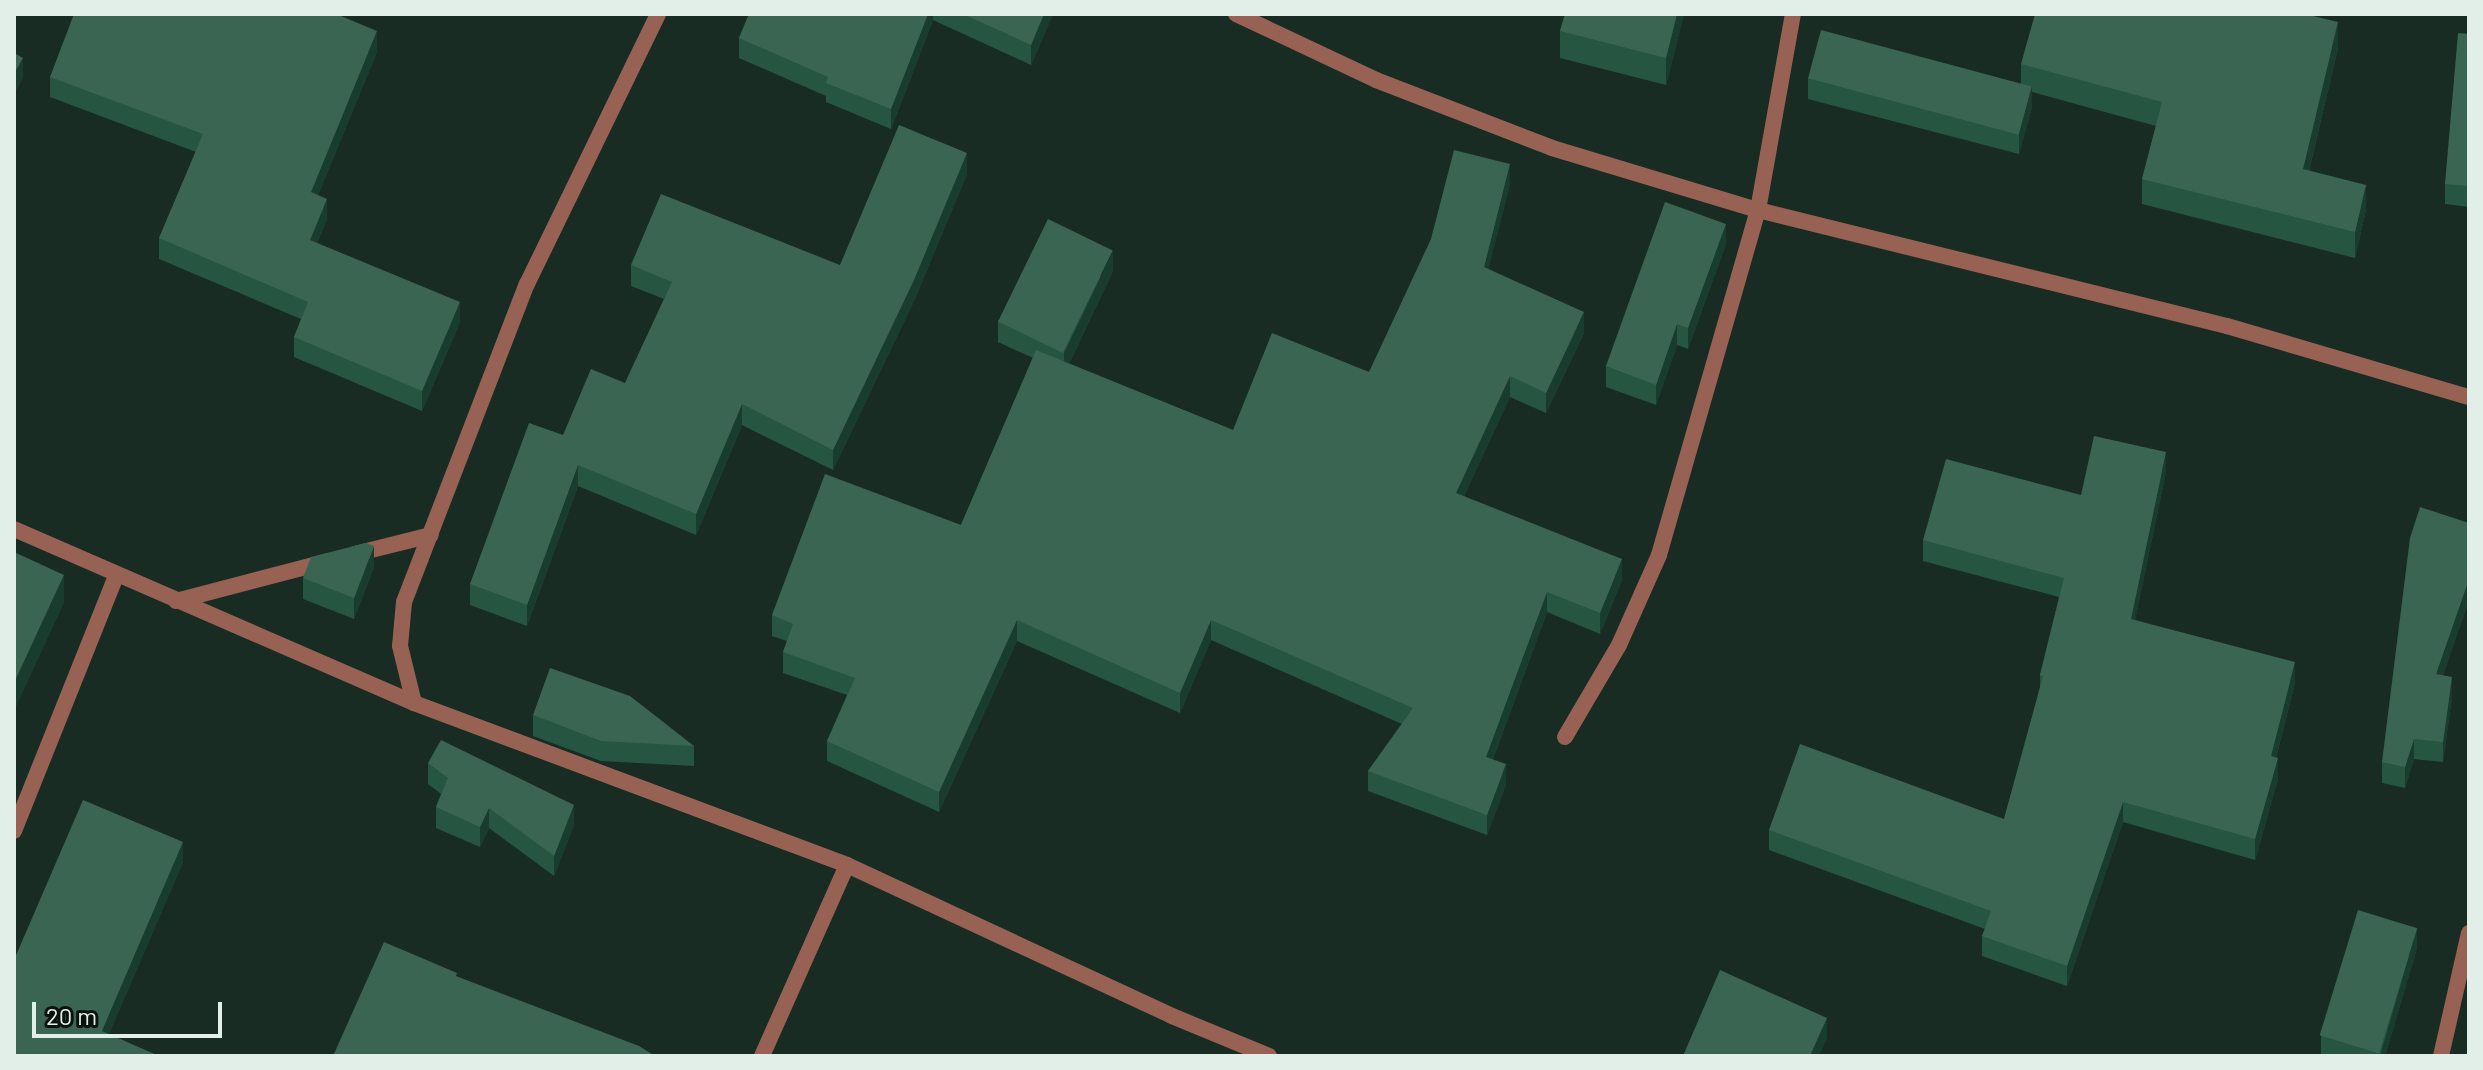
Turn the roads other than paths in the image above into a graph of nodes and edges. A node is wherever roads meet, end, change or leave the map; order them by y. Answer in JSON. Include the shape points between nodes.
{"nodes":[{"id":1,"x":658,"y":14,"type":"edge"},
{"id":2,"x":1236,"y":14,"type":"edge"},
{"id":3,"x":1793,"y":14,"type":"edge"},
{"id":4,"x":1758,"y":210,"type":"junction"},
{"id":5,"x":2469,"y":397,"type":"edge"},
{"id":6,"x":14,"y":529,"type":"edge"},
{"id":7,"x":431,"y":535,"type":"junction"},
{"id":8,"x":116,"y":576,"type":"junction"},
{"id":9,"x":176,"y":601,"type":"junction"},
{"id":10,"x":414,"y":703,"type":"junction"},
{"id":11,"x":1565,"y":737,"type":"dead end"},
{"id":12,"x":14,"y":831,"type":"edge"},
{"id":13,"x":847,"y":865,"type":"junction"},
{"id":14,"x":2469,"y":933,"type":"edge"},
{"id":15,"x":762,"y":1056,"type":"edge"},
{"id":16,"x":1269,"y":1056,"type":"edge"},
{"id":17,"x":2441,"y":1056,"type":"edge"}],
"edges":[{"from":1,"to":7,"type":"street","via":[[527,284]]},
{"from":2,"to":4,"type":"street","via":[[1376,80],[1552,148]]},
{"from":3,"to":4,"type":"street"},
{"from":4,"to":5,"type":"street","via":[[2227,326]]},
{"from":4,"to":11,"type":"street","via":[[1659,555],[1619,645]]},
{"from":6,"to":8,"type":"street"},
{"from":7,"to":9,"type":"street"},
{"from":7,"to":10,"type":"street","via":[[404,602],[400,646]]},
{"from":8,"to":9,"type":"street"},
{"from":8,"to":12,"type":"street"},
{"from":9,"to":10,"type":"street"},
{"from":10,"to":13,"type":"street"},
{"from":13,"to":15,"type":"street"},
{"from":13,"to":16,"type":"street"},
{"from":14,"to":17,"type":"street"}]}
